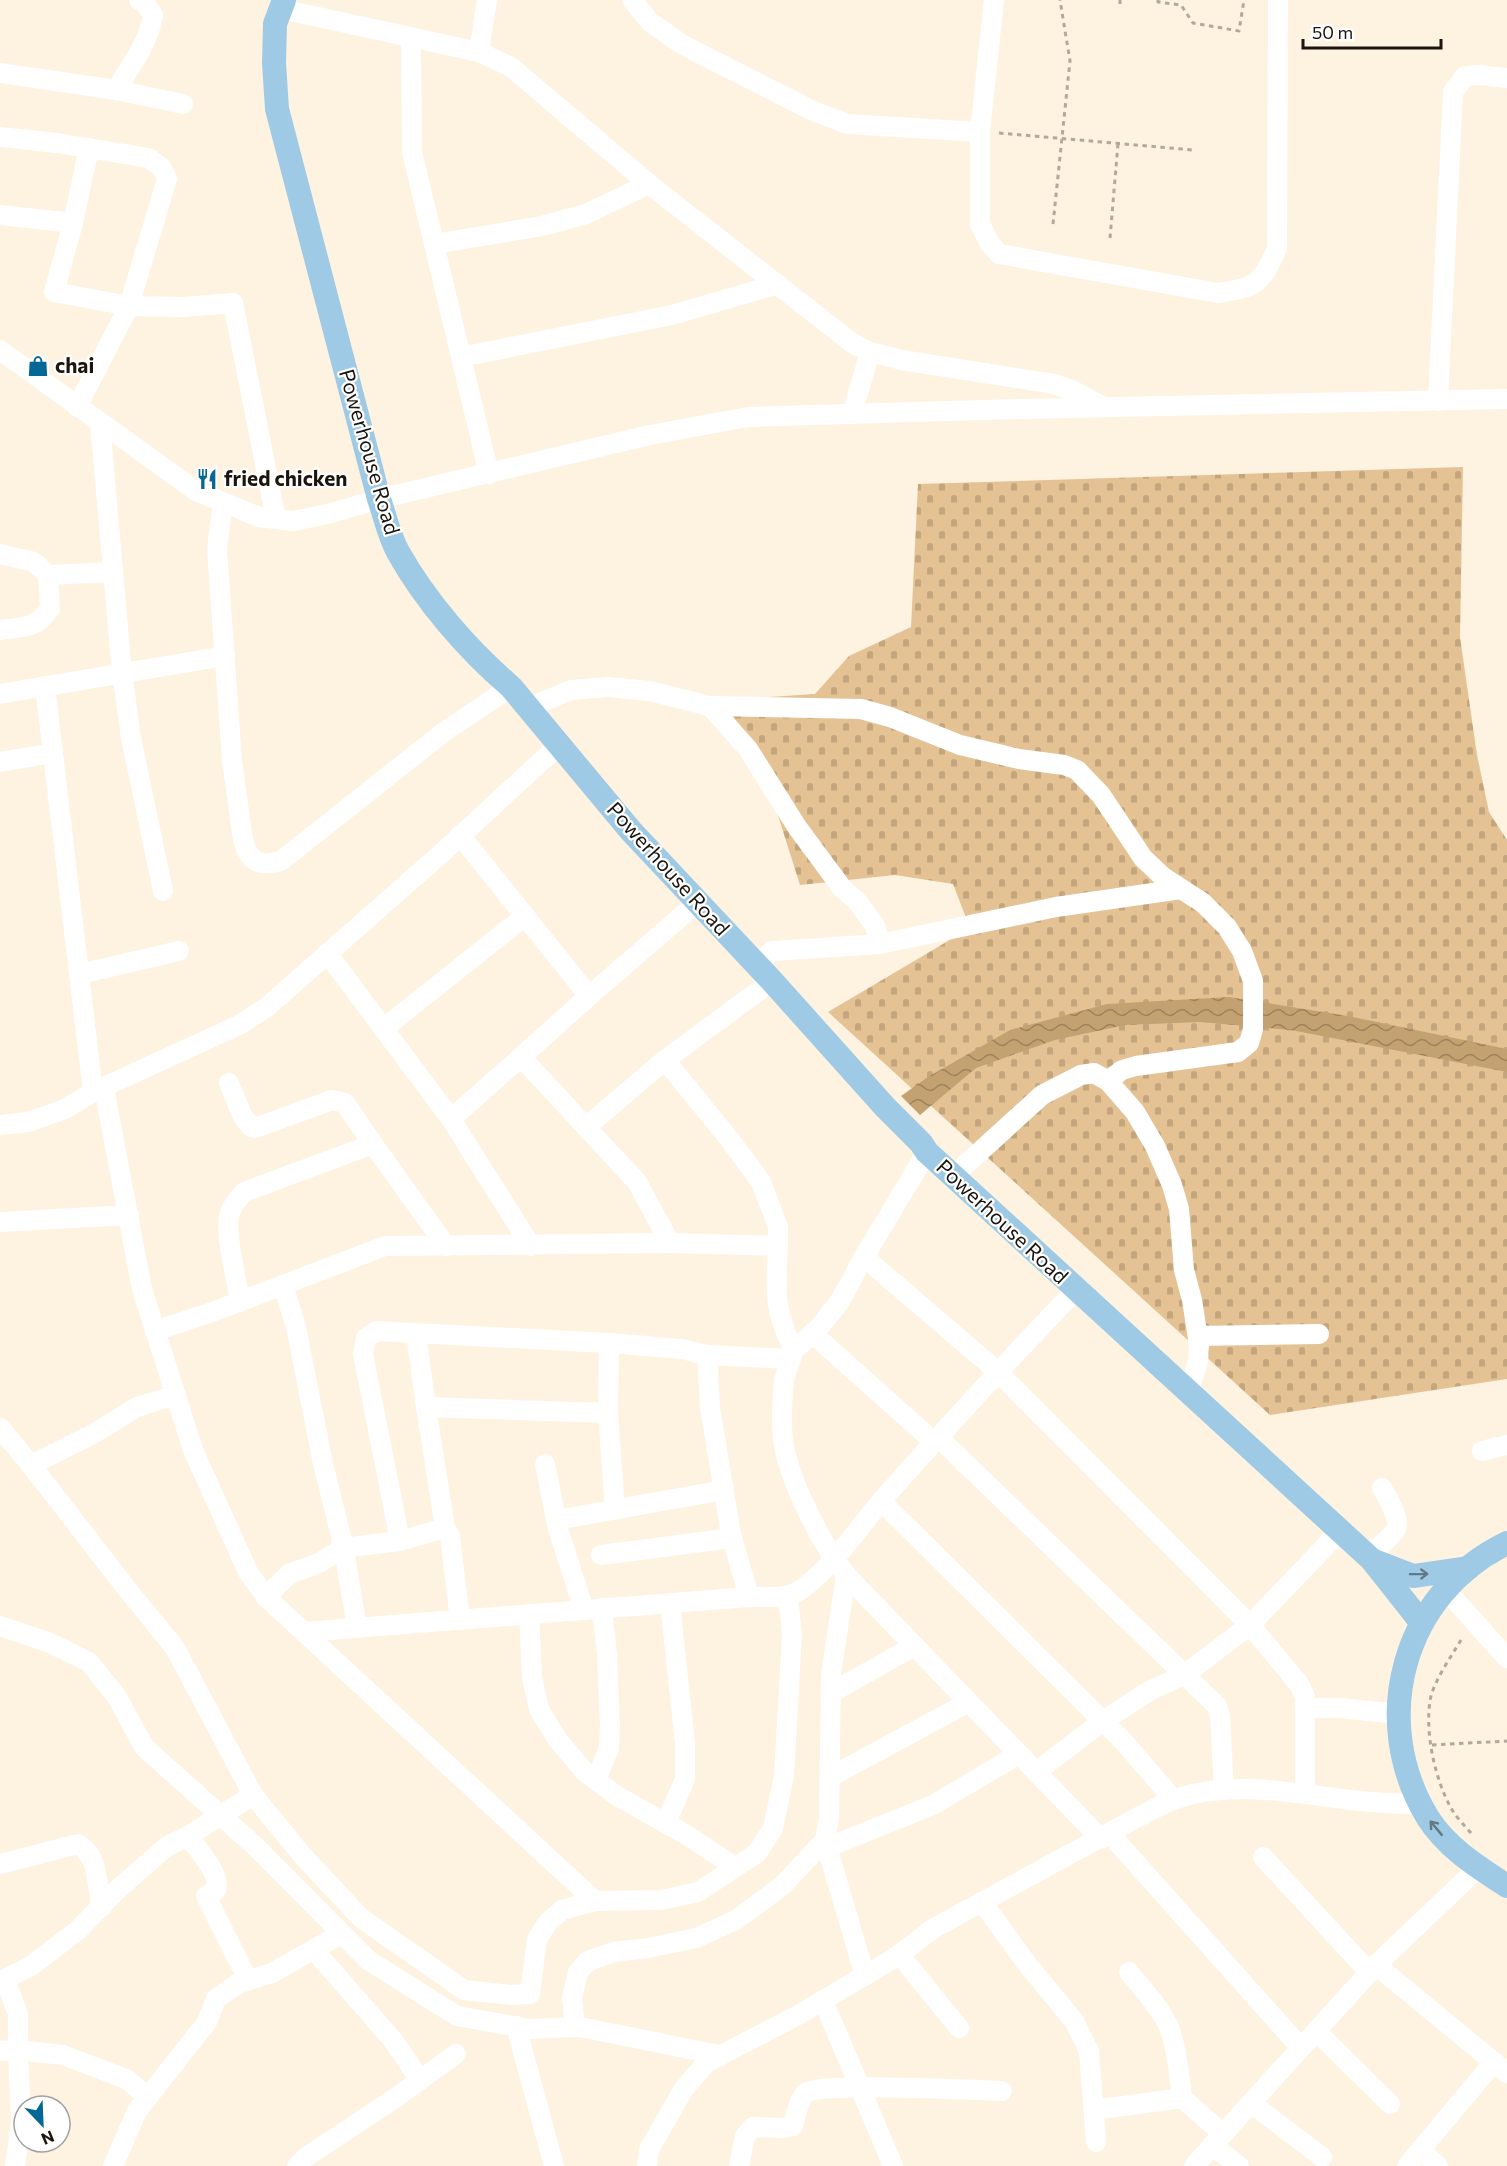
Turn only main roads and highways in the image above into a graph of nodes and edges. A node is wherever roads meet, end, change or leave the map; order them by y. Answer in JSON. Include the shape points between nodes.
{"nodes":[{"id":1,"x":282,"y":5,"type":"edge"},
{"id":2,"x":1507,"y":1543,"type":"edge"},
{"id":3,"x":1369,"y":1558,"type":"junction"},
{"id":4,"x":1468,"y":1568,"type":"junction"},
{"id":5,"x":1421,"y":1622,"type":"junction"},
{"id":6,"x":1507,"y":1886,"type":"edge"}],
"edges":[{"from":1,"to":3,"type":"main road","name":"Powerhouse Road","via":[[275,24],[278,109],[379,499],[397,549],[418,582],[631,831],[952,1177]]},
{"from":2,"to":4,"type":"main road"},
{"from":3,"to":4,"type":"main road","one_way":true,"via":[[1413,1576]]},
{"from":3,"to":5,"type":"main road"},
{"from":4,"to":5,"type":"main road","via":[[1453,1580]]},
{"from":6,"to":5,"type":"main road","one_way":true,"via":[[1454,1849],[1429,1819],[1411,1784],[1400,1744],[1398,1703],[1405,1662]]}]}
